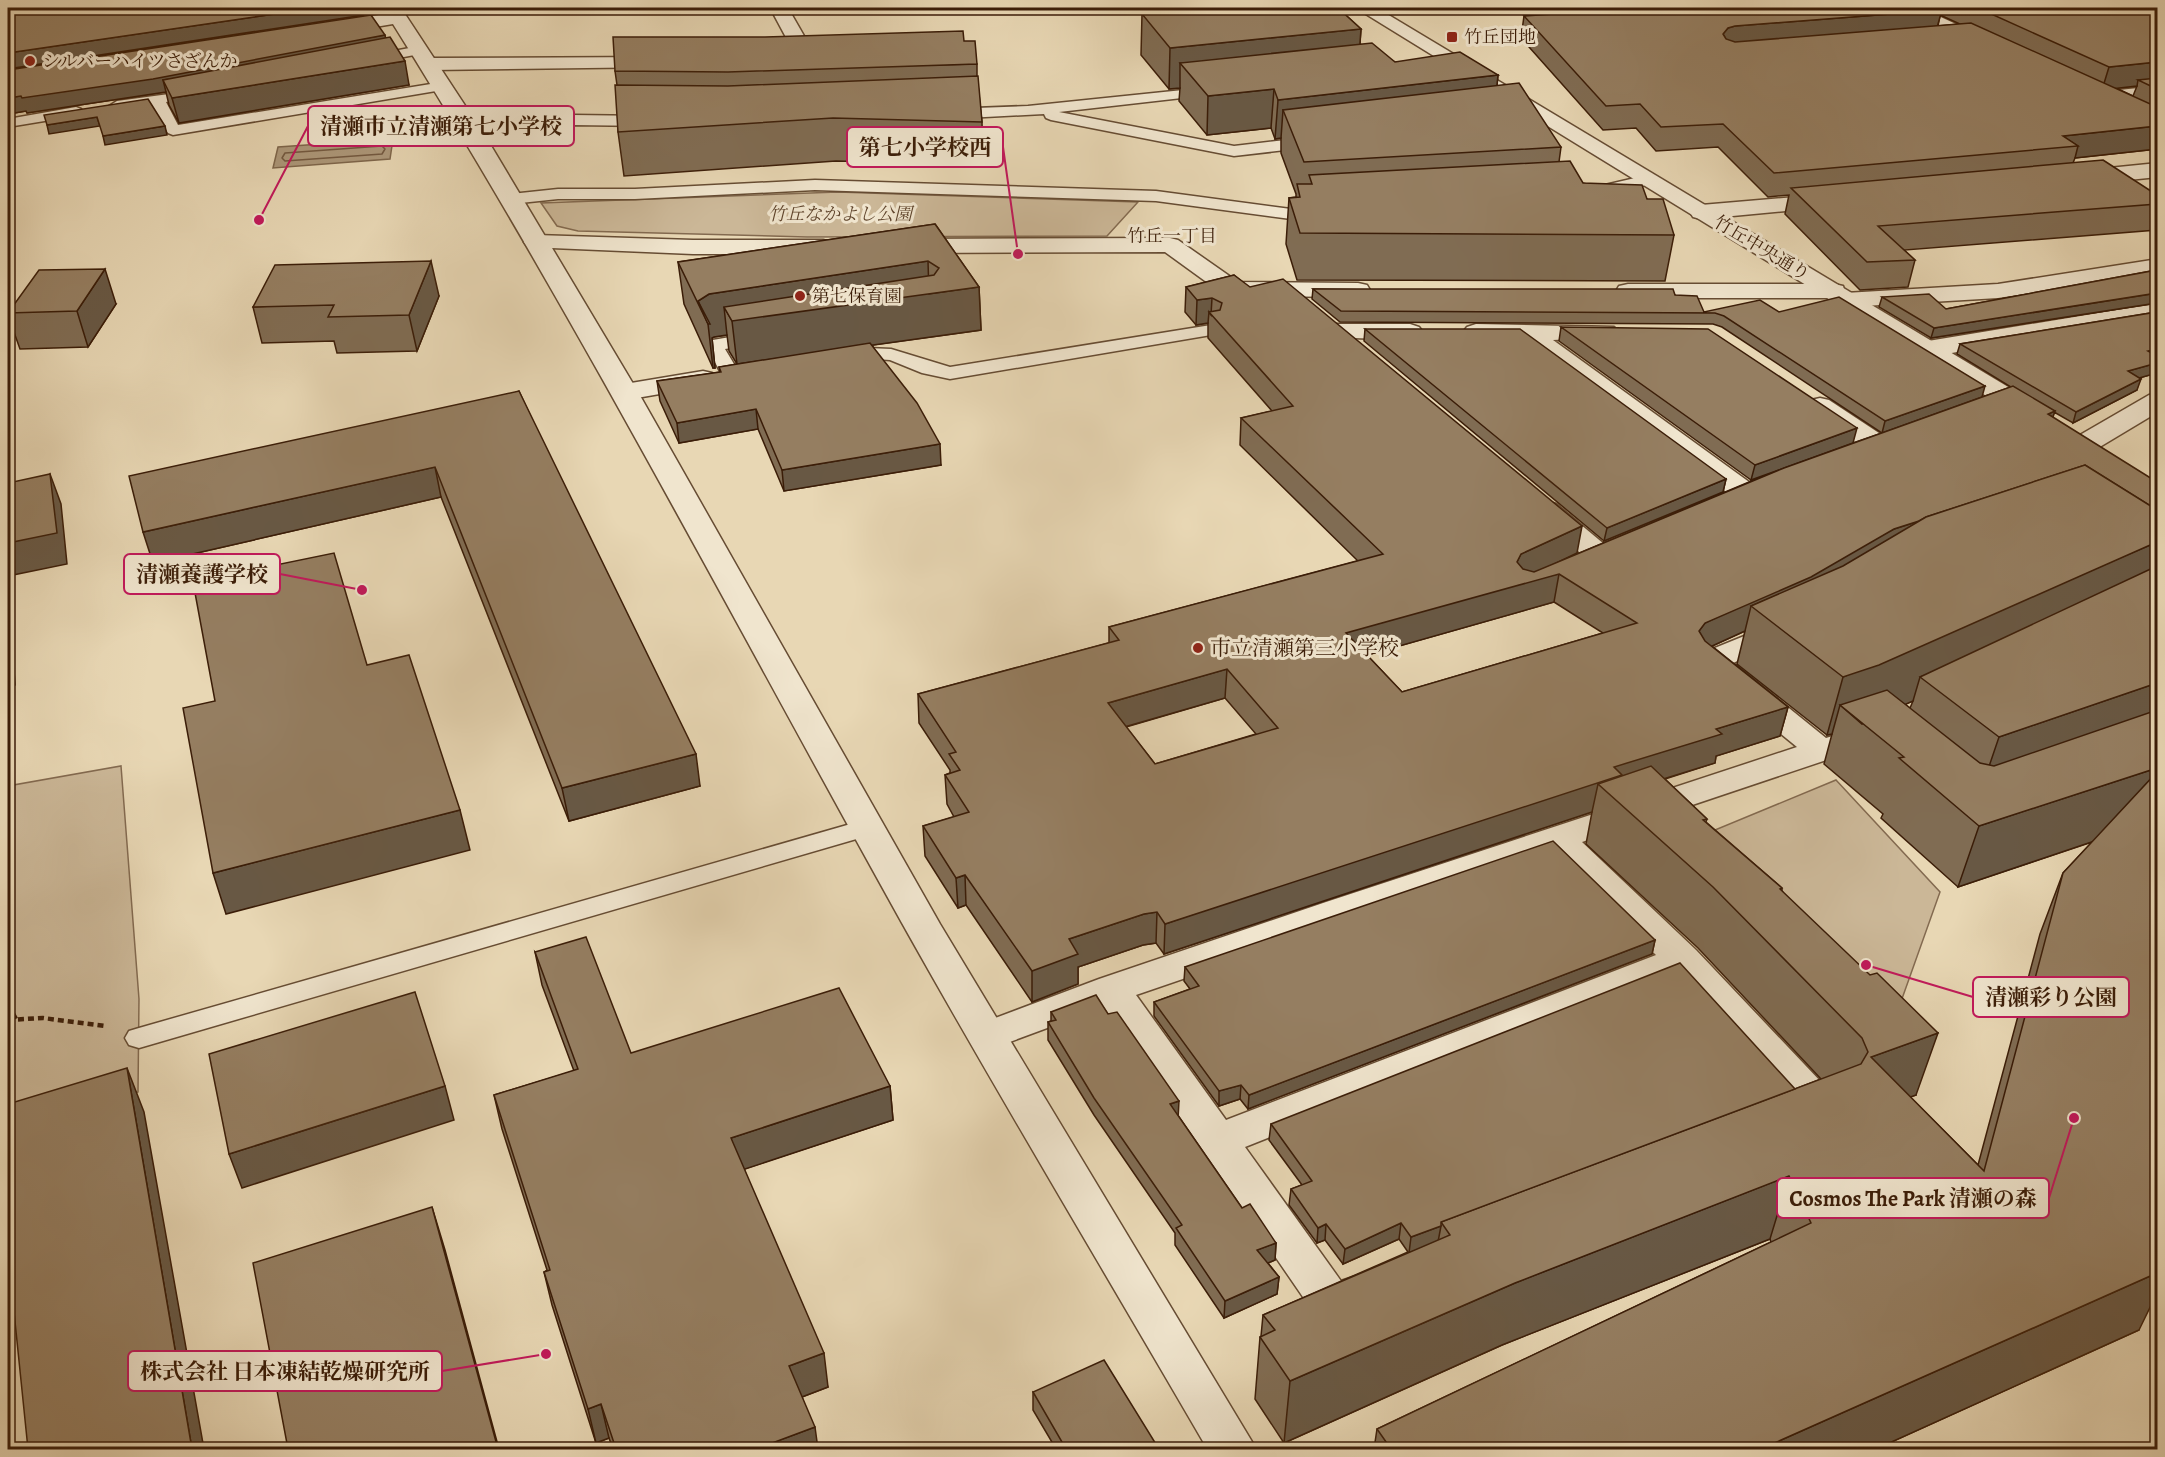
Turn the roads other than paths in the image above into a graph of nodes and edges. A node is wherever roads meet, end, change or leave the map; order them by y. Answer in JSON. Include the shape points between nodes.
{"nodes":[{"id":1,"x":786,"y":8,"type":"edge"},
{"id":2,"x":1011,"y":8,"type":"edge"},
{"id":3,"x":1133,"y":8,"type":"edge"},
{"id":4,"x":1365,"y":8,"type":"edge"},
{"id":5,"x":1907,"y":8,"type":"edge"},
{"id":6,"x":395,"y":13,"type":"edge"},
{"id":7,"x":315,"y":31,"type":"edge"},
{"id":8,"x":1968,"y":37,"type":"junction"},
{"id":9,"x":1933,"y":40,"type":"edge"},
{"id":10,"x":2001,"y":52,"type":"edge"},
{"id":11,"x":773,"y":62,"type":"edge"},
{"id":12,"x":351,"y":63,"type":"edge"},
{"id":13,"x":679,"y":63,"type":"edge"},
{"id":14,"x":431,"y":67,"type":"junction"},
{"id":15,"x":1230,"y":88,"type":"edge"},
{"id":16,"x":214,"y":89,"type":"edge"},
{"id":17,"x":2157,"y":92,"type":"edge"},
{"id":18,"x":157,"y":100,"type":"junction"},
{"id":19,"x":1028,"y":111,"type":"junction"},
{"id":20,"x":936,"y":114,"type":"edge"},
{"id":21,"x":1542,"y":115,"type":"junction"},
{"id":22,"x":2138,"y":117,"type":"edge"},
{"id":23,"x":1519,"y":118,"type":"edge"},
{"id":24,"x":664,"y":121,"type":"edge"},
{"id":25,"x":8,"y":123,"type":"edge"},
{"id":26,"x":476,"y":139,"type":"junction"},
{"id":27,"x":1329,"y":140,"type":"edge"},
{"id":28,"x":2157,"y":170,"type":"edge"},
{"id":29,"x":1648,"y":180,"type":"junction"},
{"id":30,"x":2056,"y":181,"type":"edge"},
{"id":31,"x":1579,"y":195,"type":"edge"},
{"id":32,"x":511,"y":199,"type":"junction"},
{"id":33,"x":1850,"y":200,"type":"edge"},
{"id":34,"x":1337,"y":211,"type":"edge"},
{"id":35,"x":1701,"y":212,"type":"junction"},
{"id":36,"x":536,"y":242,"type":"junction"},
{"id":37,"x":848,"y":247,"type":"edge"},
{"id":38,"x":884,"y":247,"type":"edge"},
{"id":39,"x":2157,"y":266,"type":"edge"},
{"id":40,"x":1283,"y":290,"type":"junction"},
{"id":41,"x":1379,"y":290,"type":"edge"},
{"id":42,"x":1606,"y":291,"type":"edge"},
{"id":43,"x":1840,"y":296,"type":"junction"},
{"id":44,"x":2157,"y":314,"type":"edge"},
{"id":45,"x":1211,"y":330,"type":"edge"},
{"id":46,"x":1525,"y":331,"type":"junction"},
{"id":47,"x":1334,"y":332,"type":"junction"},
{"id":48,"x":1633,"y":333,"type":"edge"},
{"id":49,"x":782,"y":334,"type":"edge"},
{"id":50,"x":1928,"y":349,"type":"junction"},
{"id":51,"x":1361,"y":355,"type":"edge"},
{"id":52,"x":856,"y":356,"type":"edge"},
{"id":53,"x":743,"y":373,"type":"joint"},
{"id":54,"x":625,"y":392,"type":"junction"},
{"id":55,"x":1800,"y":393,"type":"edge"},
{"id":56,"x":2009,"y":399,"type":"junction"},
{"id":57,"x":2157,"y":401,"type":"edge"},
{"id":58,"x":1977,"y":410,"type":"edge"},
{"id":59,"x":1845,"y":457,"type":"edge"},
{"id":60,"x":1527,"y":493,"type":"edge"},
{"id":61,"x":1715,"y":507,"type":"edge"},
{"id":62,"x":1570,"y":569,"type":"edge"},
{"id":63,"x":1806,"y":619,"type":"edge"},
{"id":64,"x":1888,"y":734,"type":"edge"},
{"id":65,"x":1821,"y":750,"type":"junction"},
{"id":66,"x":868,"y":827,"type":"junction"},
{"id":67,"x":1558,"y":840,"type":"junction"},
{"id":68,"x":1683,"y":959,"type":"junction"},
{"id":69,"x":1112,"y":989,"type":"junction"},
{"id":70,"x":988,"y":1036,"type":"junction"},
{"id":71,"x":139,"y":1038,"type":"road end"},
{"id":72,"x":1782,"y":1130,"type":"edge"},
{"id":73,"x":1219,"y":1140,"type":"junction"},
{"id":74,"x":1398,"y":1278,"type":"edge"},
{"id":75,"x":1234,"y":1449,"type":"edge"}],
"edges":[{"from":1,"to":11,"type":"street","via":[[783,15],[809,62]]},
{"from":2,"to":3,"type":"lane"},
{"from":4,"to":21,"type":"street","name":"竹丘中央通り","via":[[1449,67]]},
{"from":5,"to":8,"type":"street"},
{"from":6,"to":7,"type":"street"},
{"from":6,"to":14,"type":"street"},
{"from":8,"to":9,"type":"street"},
{"from":8,"to":10,"type":"street"},
{"from":12,"to":14,"type":"lane"},
{"from":13,"to":14,"type":"street"},
{"from":14,"to":18,"type":"lane","via":[[173,130]]},
{"from":14,"to":26,"type":"street"},
{"from":15,"to":19,"type":"lane"},
{"from":16,"to":18,"type":"lane"},
{"from":17,"to":22,"type":"street","via":[[2091,95]]},
{"from":18,"to":25,"type":"lane"},
{"from":19,"to":20,"type":"lane"},
{"from":19,"to":27,"type":"lane","via":[[1234,151]]},
{"from":21,"to":23,"type":"lane"},
{"from":21,"to":29,"type":"street","name":"竹丘中央通り"},
{"from":24,"to":26,"type":"lane","via":[[573,120]]},
{"from":26,"to":32,"type":"street"},
{"from":28,"to":30,"type":"street"},
{"from":29,"to":31,"type":"lane"},
{"from":29,"to":35,"type":"street","name":"竹丘中央通り"},
{"from":32,"to":34,"type":"lane","via":[[558,194],[826,186],[1156,196],[1291,214]]},
{"from":32,"to":36,"type":"street"},
{"from":33,"to":35,"type":"street"},
{"from":35,"to":43,"type":"street","name":"竹丘中央通り"},
{"from":36,"to":37,"type":"street"},
{"from":36,"to":54,"type":"street"},
{"from":38,"to":40,"type":"street","via":[[1170,245],[1232,289]]},
{"from":39,"to":43,"type":"street","via":[[1998,291]]},
{"from":40,"to":41,"type":"street"},
{"from":40,"to":47,"type":"street"},
{"from":42,"to":43,"type":"street"},
{"from":43,"to":50,"type":"street","name":"竹丘中央通り"},
{"from":44,"to":50,"type":"street","via":[[2153,311]]},
{"from":45,"to":52,"type":"lane","via":[[950,373],[928,370],[895,355]]},
{"from":46,"to":47,"type":"street"},
{"from":46,"to":48,"type":"street"},
{"from":46,"to":61,"type":"street","via":[[1757,489]]},
{"from":47,"to":51,"type":"street"},
{"from":49,"to":53,"type":"lane","via":[[714,345]]},
{"from":50,"to":56,"type":"street","name":"竹丘中央通り"},
{"from":53,"to":54,"type":"street"},
{"from":54,"to":66,"type":"street"},
{"from":55,"to":59,"type":"street","via":[[1889,441]]},
{"from":56,"to":57,"type":"street","name":"竹丘中央通り","via":[[2076,440]]},
{"from":56,"to":58,"type":"street"},
{"from":60,"to":62,"type":"street","via":[[1611,550]]},
{"from":63,"to":65,"type":"street","via":[[1711,661]]},
{"from":64,"to":65,"type":"street"},
{"from":65,"to":67,"type":"street"},
{"from":66,"to":70,"type":"street"},
{"from":66,"to":71,"type":"lane"},
{"from":67,"to":68,"type":"street"},
{"from":67,"to":69,"type":"street"},
{"from":68,"to":72,"type":"street","via":[[1826,1113]]},
{"from":68,"to":73,"type":"street"},
{"from":69,"to":70,"type":"street"},
{"from":69,"to":73,"type":"street"},
{"from":70,"to":75,"type":"street"},
{"from":73,"to":74,"type":"street","via":[[1332,1303]]}]}
